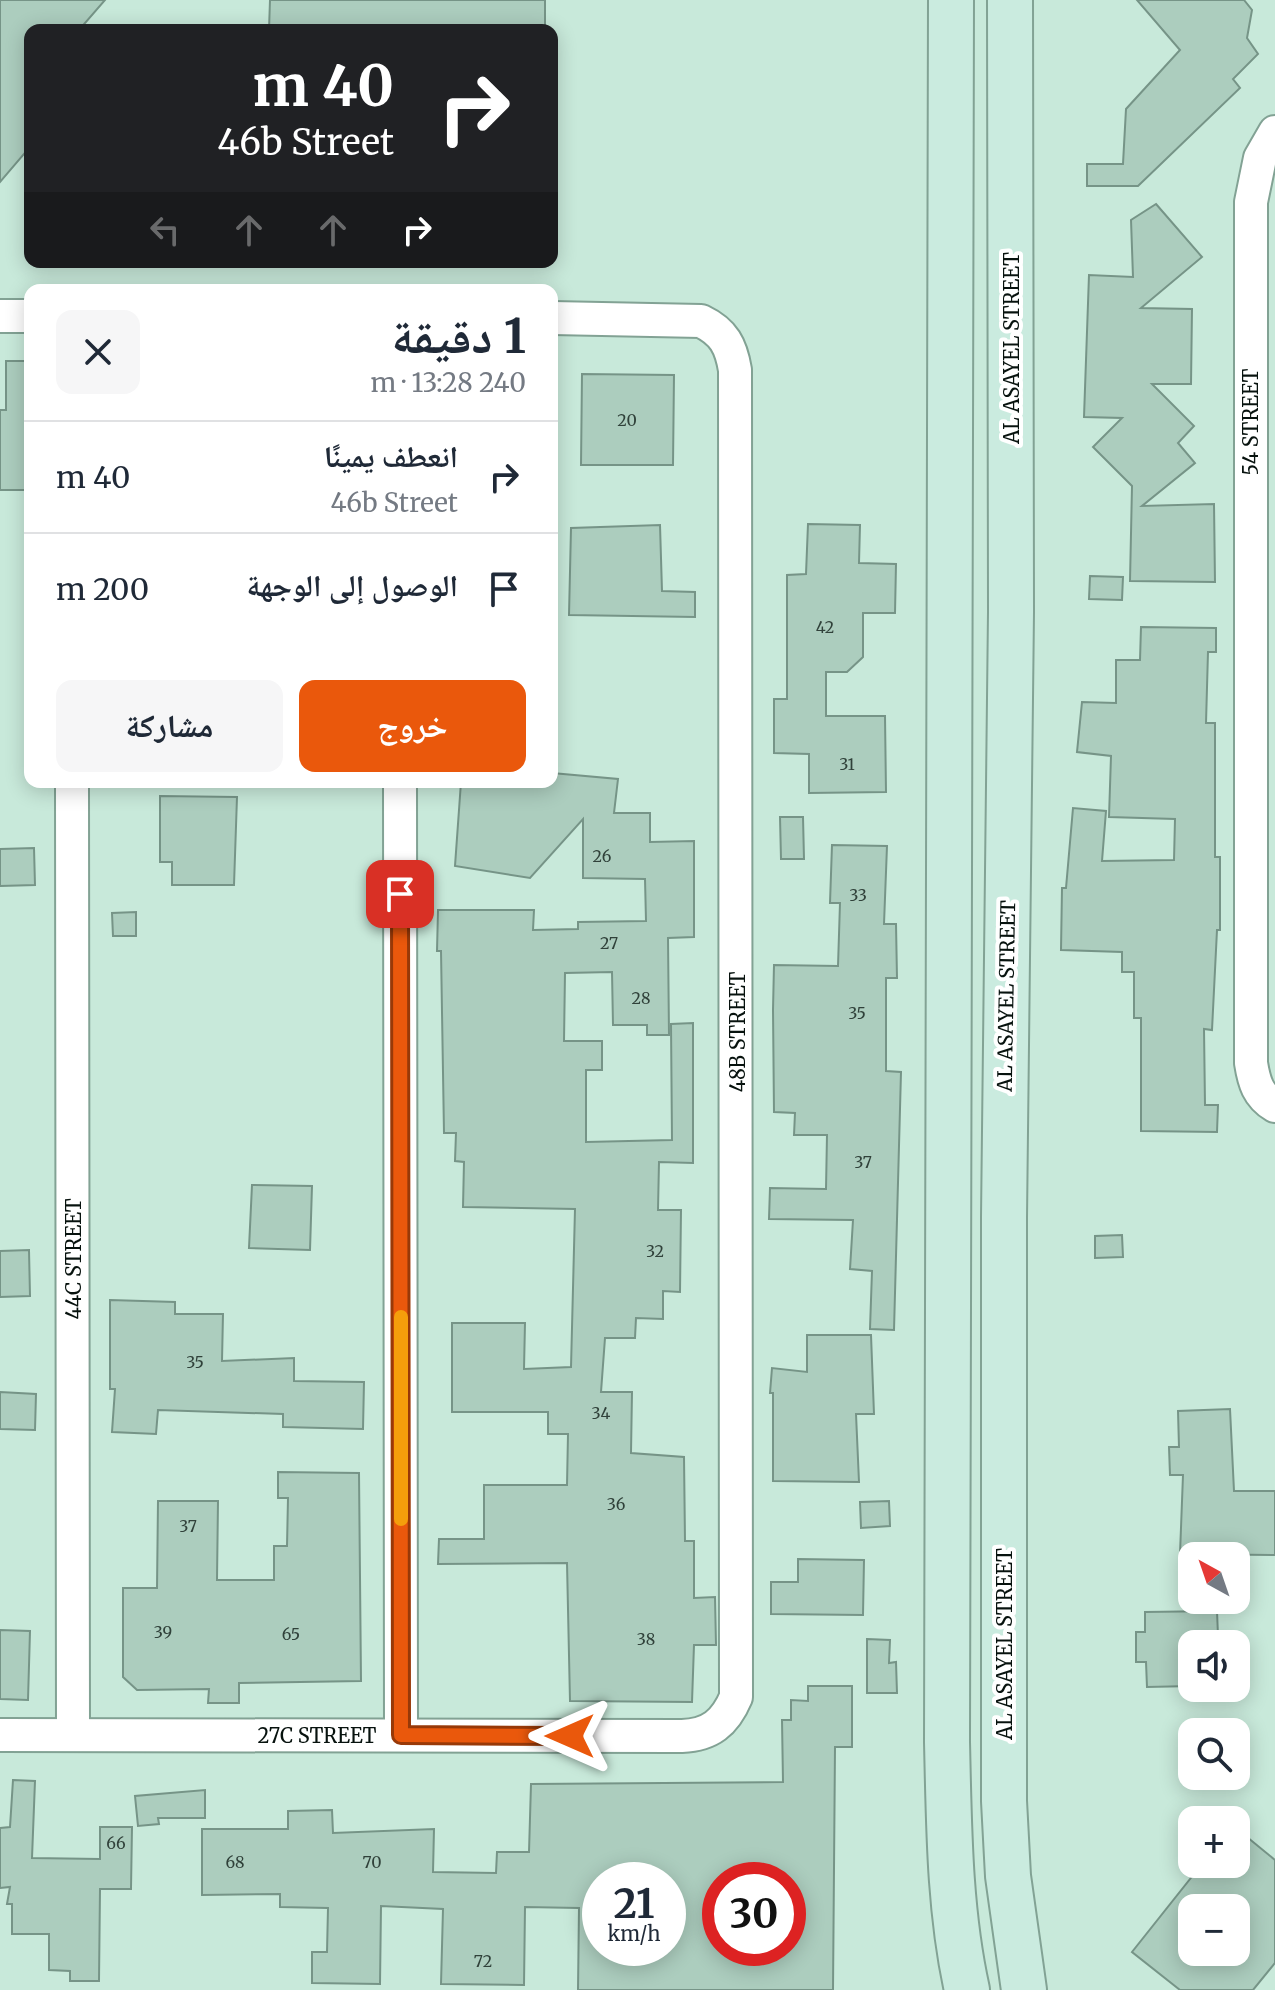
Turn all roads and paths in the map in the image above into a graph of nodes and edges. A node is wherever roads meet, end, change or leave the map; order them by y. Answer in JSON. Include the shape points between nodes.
{"nodes":[{"id":1,"x":951,"y":0,"type":"edge"},
{"id":2,"x":1010,"y":0,"type":"edge"},
{"id":3,"x":1275,"y":132,"type":"edge"},
{"id":4,"x":0,"y":316,"type":"edge"},
{"id":5,"x":24,"y":316,"type":"edge"},
{"id":6,"x":558,"y":318,"type":"edge"},
{"id":7,"x":1262,"y":717,"type":"edge"},
{"id":8,"x":72,"y":788,"type":"edge"},
{"id":9,"x":400,"y":788,"type":"edge"},
{"id":10,"x":1275,"y":1106,"type":"edge"},
{"id":11,"x":0,"y":1735,"type":"edge"},
{"id":12,"x":73,"y":1735,"type":"junction"},
{"id":13,"x":401,"y":1735,"type":"junction"},
{"id":14,"x":682,"y":1736,"type":"joint"},
{"id":15,"x":960,"y":1978,"type":"edge"},
{"id":16,"x":1024,"y":1990,"type":"edge"}],
"edges":[{"from":1,"to":15,"type":"main road","via":[[947,1742]]},
{"from":2,"to":16,"type":"main road","name":"AL ASAYEL STREET","via":[[1004,1801]]},
{"from":3,"to":7,"type":"street","name":"54 STREET","via":[[1260,158],[1251,202]]},
{"from":4,"to":5,"type":"street"},
{"from":6,"to":14,"type":"street","name":"48B STREET","via":[[689,319],[716,328],[727,340],[735,370],[736,1697],[716,1728]]},
{"from":7,"to":10,"type":"street","name":"54 STREET","via":[[1251,1063],[1254,1083]]},
{"from":8,"to":12,"type":"street","name":"44C STREET"},
{"from":9,"to":13,"type":"street"},
{"from":11,"to":12,"type":"street","name":"27C STREET"},
{"from":12,"to":13,"type":"street","name":"27C STREET"},
{"from":13,"to":14,"type":"street","name":"27C STREET"}]}
